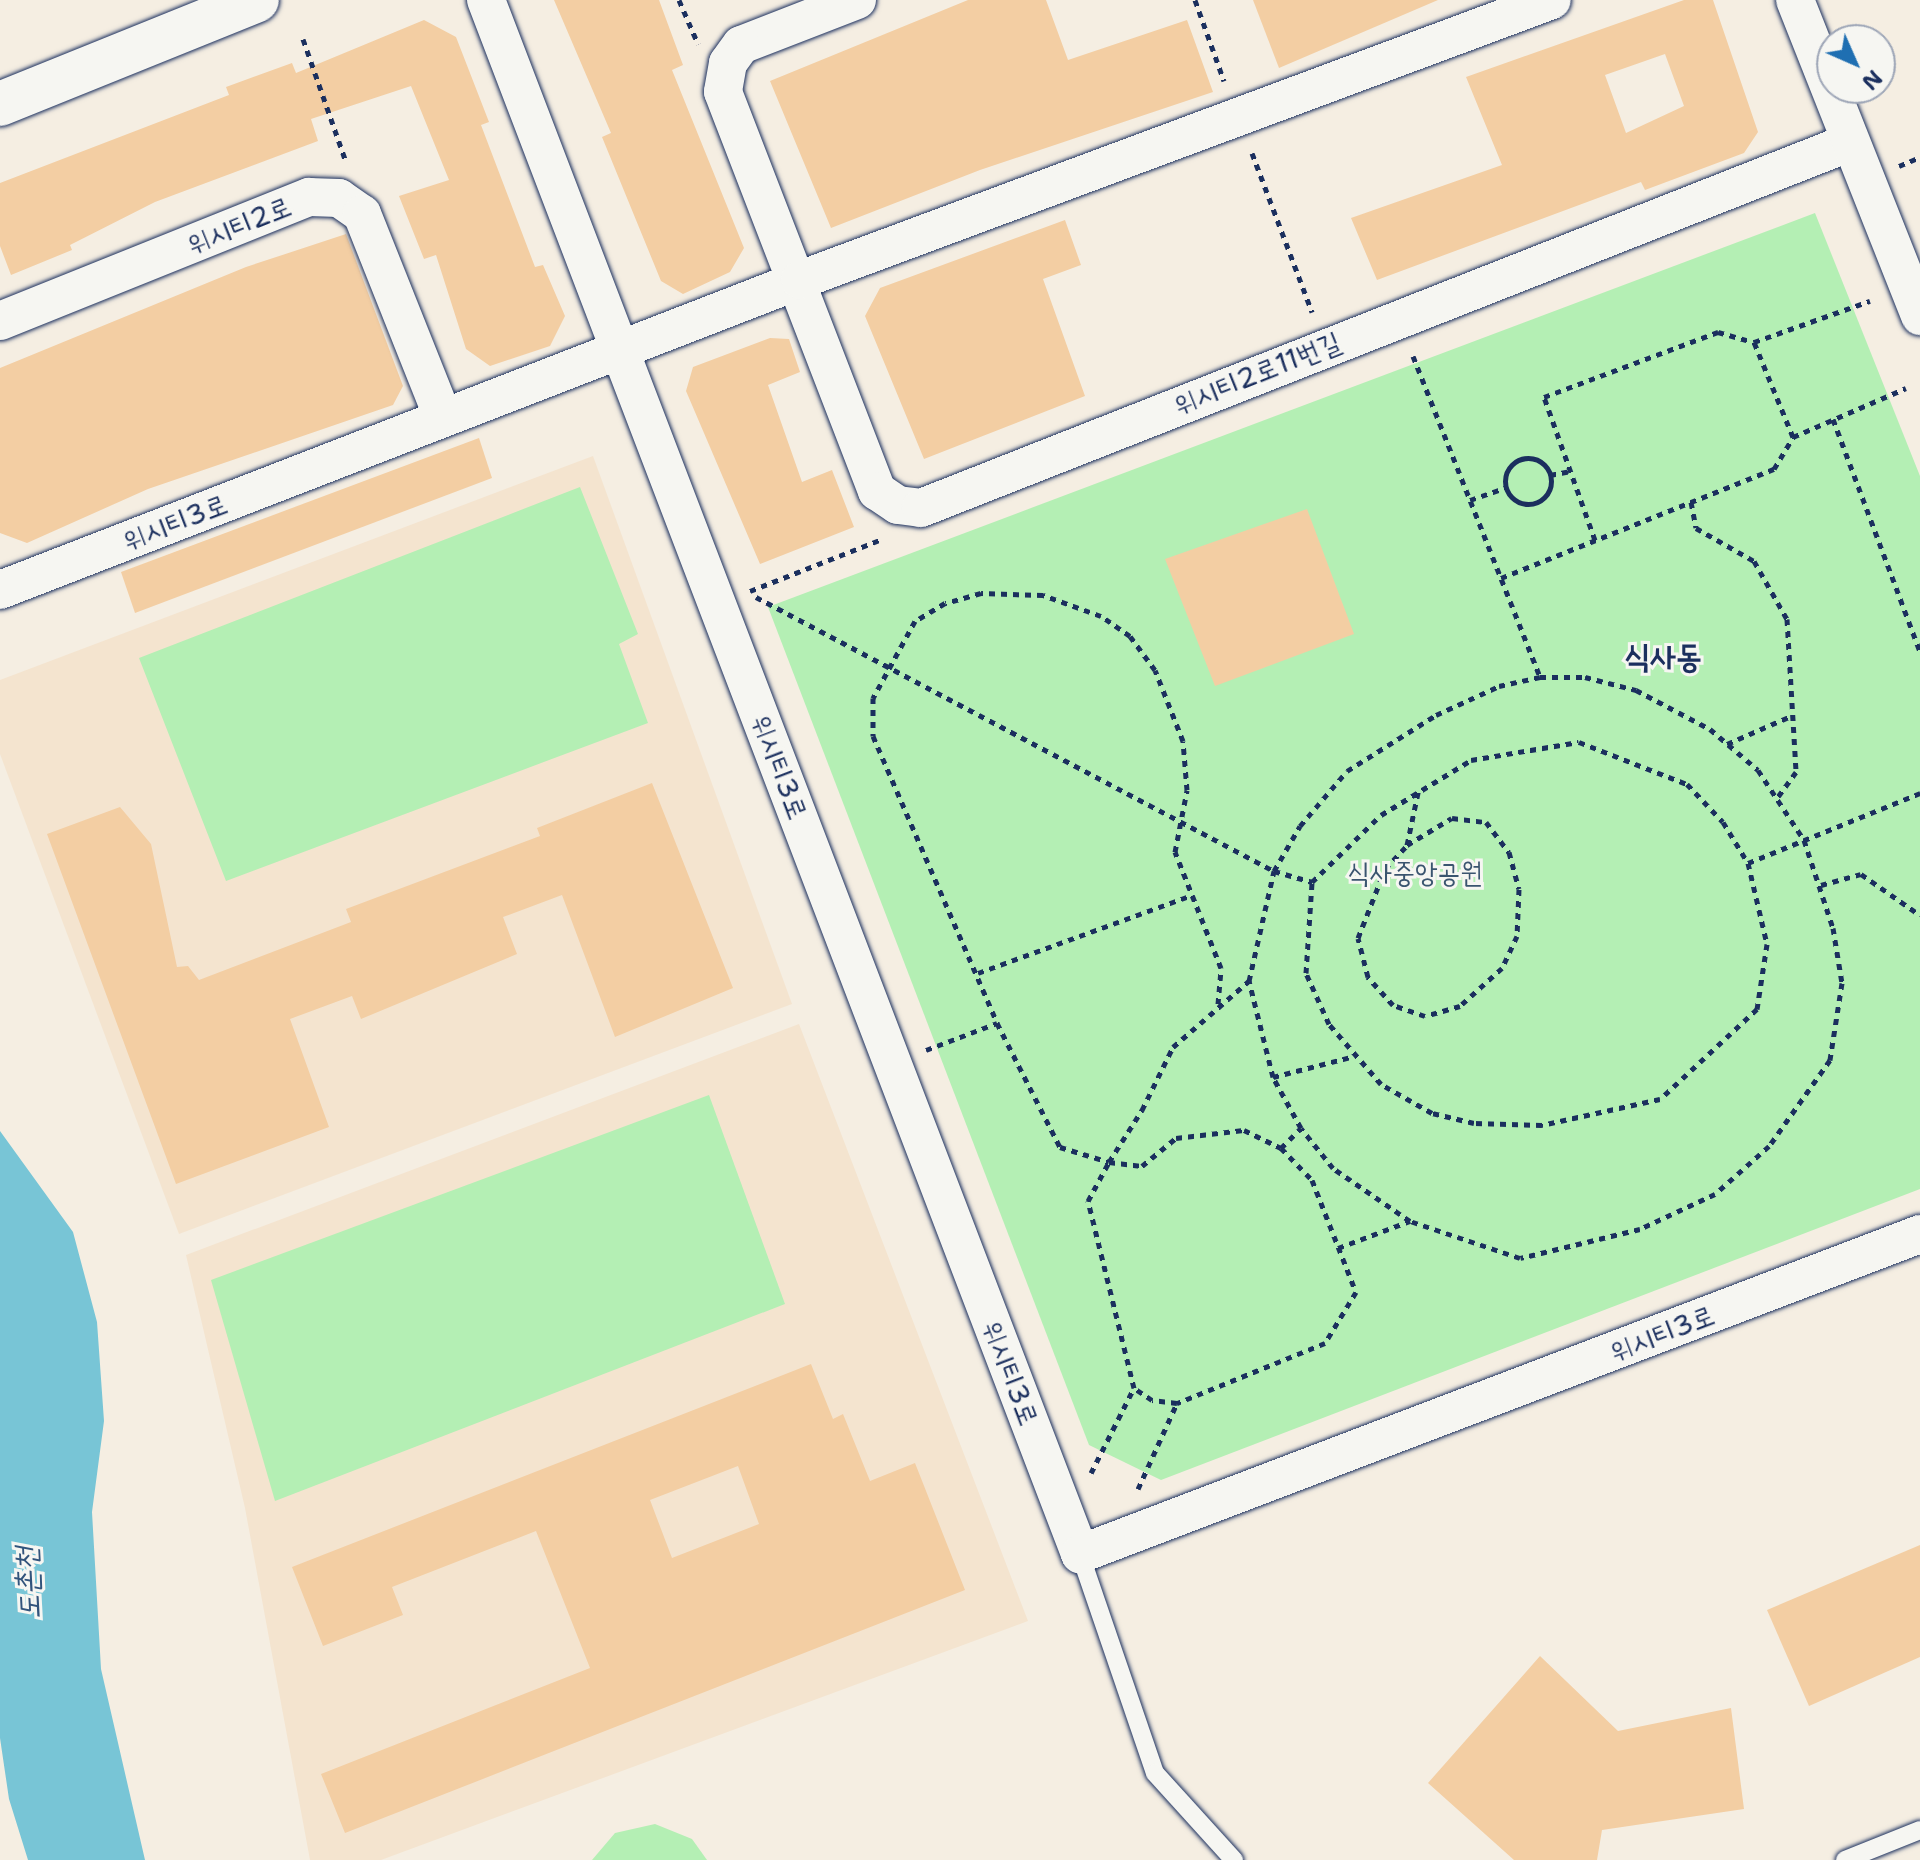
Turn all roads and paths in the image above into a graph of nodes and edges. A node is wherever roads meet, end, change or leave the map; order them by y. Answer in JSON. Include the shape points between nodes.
{"nodes":[{"id":1,"x":257,"y":0,"type":"edge"},
{"id":2,"x":486,"y":0,"type":"edge"},
{"id":3,"x":679,"y":0,"type":"edge"},
{"id":4,"x":857,"y":0,"type":"edge"},
{"id":5,"x":1195,"y":0,"type":"edge"},
{"id":6,"x":1552,"y":0,"type":"edge"},
{"id":7,"x":1795,"y":0,"type":"edge"},
{"id":8,"x":303,"y":39,"type":"dead end"},
{"id":9,"x":708,"y":52,"type":"dead end"},
{"id":10,"x":1230,"y":97,"type":"dead end"},
{"id":11,"x":0,"y":104,"type":"edge"},
{"id":12,"x":1848,"y":143,"type":"junction"},
{"id":13,"x":1249,"y":146,"type":"dead end"},
{"id":14,"x":1920,"y":157,"type":"edge"},
{"id":15,"x":1898,"y":166,"type":"dead end"},
{"id":16,"x":348,"y":167,"type":"dead end"},
{"id":17,"x":800,"y":280,"type":"junction"},
{"id":18,"x":1870,"y":301,"type":"dead end"},
{"id":19,"x":1920,"y":316,"type":"edge"},
{"id":20,"x":1316,"y":320,"type":"dead end"},
{"id":21,"x":0,"y":321,"type":"edge"},
{"id":22,"x":1754,"y":342,"type":"junction"},
{"id":23,"x":1409,"y":348,"type":"dead end"},
{"id":24,"x":619,"y":353,"type":"junction"},
{"id":25,"x":1906,"y":388,"type":"dead end"},
{"id":26,"x":443,"y":418,"type":"junction"},
{"id":27,"x":1833,"y":419,"type":"junction"},
{"id":28,"x":1793,"y":437,"type":"junction"},
{"id":29,"x":1570,"y":471,"type":"junction"},
{"id":30,"x":1550,"y":475,"type":"junction"},
{"id":31,"x":1505,"y":488,"type":"junction"},
{"id":32,"x":1470,"y":500,"type":"junction"},
{"id":33,"x":1691,"y":502,"type":"junction"},
{"id":34,"x":886,"y":536,"type":"dead end"},
{"id":35,"x":1595,"y":540,"type":"junction"},
{"id":36,"x":1501,"y":578,"type":"junction"},
{"id":37,"x":0,"y":590,"type":"edge"},
{"id":38,"x":1920,"y":652,"type":"edge"},
{"id":39,"x":885,"y":668,"type":"junction"},
{"id":40,"x":1540,"y":677,"type":"junction"},
{"id":41,"x":1791,"y":716,"type":"junction"},
{"id":42,"x":1727,"y":744,"type":"junction"},
{"id":43,"x":1419,"y":787,"type":"junction"},
{"id":44,"x":1920,"y":793,"type":"edge"},
{"id":45,"x":1778,"y":797,"type":"junction"},
{"id":46,"x":1183,"y":824,"type":"junction"},
{"id":47,"x":1804,"y":840,"type":"junction"},
{"id":48,"x":1407,"y":845,"type":"junction"},
{"id":49,"x":1748,"y":863,"type":"junction"},
{"id":50,"x":1274,"y":871,"type":"junction"},
{"id":51,"x":1312,"y":882,"type":"junction"},
{"id":52,"x":1821,"y":885,"type":"junction"},
{"id":53,"x":1192,"y":895,"type":"junction"},
{"id":54,"x":1920,"y":915,"type":"edge"},
{"id":55,"x":978,"y":973,"type":"junction"},
{"id":56,"x":1249,"y":981,"type":"junction"},
{"id":57,"x":1218,"y":1004,"type":"junction"},
{"id":58,"x":997,"y":1023,"type":"junction"},
{"id":59,"x":925,"y":1051,"type":"dead end"},
{"id":60,"x":1355,"y":1056,"type":"junction"},
{"id":61,"x":1273,"y":1077,"type":"junction"},
{"id":62,"x":1301,"y":1128,"type":"junction"},
{"id":63,"x":1281,"y":1148,"type":"junction"},
{"id":64,"x":1109,"y":1162,"type":"junction"},
{"id":65,"x":1410,"y":1221,"type":"junction"},
{"id":66,"x":1920,"y":1234,"type":"edge"},
{"id":67,"x":1338,"y":1248,"type":"junction"},
{"id":68,"x":1134,"y":1388,"type":"junction"},
{"id":69,"x":1177,"y":1403,"type":"junction"},
{"id":70,"x":1089,"y":1477,"type":"dead end"},
{"id":71,"x":1136,"y":1494,"type":"dead end"},
{"id":72,"x":1080,"y":1554,"type":"junction"},
{"id":73,"x":1920,"y":1830,"type":"edge"},
{"id":74,"x":1234,"y":1860,"type":"edge"},
{"id":75,"x":1845,"y":1860,"type":"edge"}],
"edges":[{"from":1,"to":11,"type":"street"},
{"from":2,"to":24,"type":"street","name":"위시티3로"},
{"from":3,"to":9,"type":"path","via":[[693,40]]},
{"from":4,"to":17,"type":"street","name":"위시티2로11번길","via":[[741,45],[728,63],[723,92]]},
{"from":5,"to":10,"type":"path"},
{"from":6,"to":17,"type":"street"},
{"from":7,"to":12,"type":"street"},
{"from":8,"to":16,"type":"path"},
{"from":12,"to":17,"type":"street","name":"위시티2로11번길","via":[[921,508],[898,505],[877,491]]},
{"from":12,"to":19,"type":"street"},
{"from":13,"to":20,"type":"path"},
{"from":14,"to":15,"type":"path"},
{"from":17,"to":24,"type":"street"},
{"from":18,"to":22,"type":"path"},
{"from":21,"to":26,"type":"street","name":"위시티2로","via":[[309,197],[339,198],[362,214]]},
{"from":22,"to":28,"type":"path"},
{"from":22,"to":29,"type":"path","via":[[1718,332],[1544,397]]},
{"from":23,"to":32,"type":"path"},
{"from":24,"to":26,"type":"street","name":"위시티3로"},
{"from":24,"to":72,"type":"street","name":"위시티3로"},
{"from":25,"to":27,"type":"path"},
{"from":26,"to":37,"type":"street","name":"위시티3로"},
{"from":27,"to":28,"type":"path"},
{"from":27,"to":38,"type":"path"},
{"from":28,"to":33,"type":"path","via":[[1774,469]]},
{"from":29,"to":30,"type":"path"},
{"from":29,"to":35,"type":"path"},
{"from":30,"to":31,"type":"path","via":[[1548,492],[1537,503],[1514,501]]},
{"from":30,"to":31,"type":"path","via":[[1536,459],[1522,458],[1506,474]]},
{"from":31,"to":32,"type":"path"},
{"from":32,"to":36,"type":"path"},
{"from":33,"to":35,"type":"path"},
{"from":33,"to":41,"type":"path","via":[[1696,528],[1754,561],[1771,583],[1787,619]]},
{"from":34,"to":39,"type":"path","via":[[866,550],[749,591]]},
{"from":35,"to":36,"type":"path"},
{"from":36,"to":40,"type":"path"},
{"from":39,"to":46,"type":"path"},
{"from":39,"to":46,"type":"path","via":[[915,621],[945,603],[981,593],[1043,595],[1101,616],[1130,636],[1155,670],[1170,706],[1183,741]]},
{"from":39,"to":55,"type":"path","via":[[873,698],[873,736]]},
{"from":40,"to":42,"type":"path","via":[[1585,677],[1636,690]]},
{"from":40,"to":50,"type":"path","via":[[1499,686],[1436,715],[1347,771],[1300,826]]},
{"from":41,"to":42,"type":"path","via":[[1759,735]]},
{"from":41,"to":45,"type":"path","via":[[1796,772]]},
{"from":42,"to":45,"type":"path"},
{"from":43,"to":48,"type":"path"},
{"from":43,"to":49,"type":"path","via":[[1471,760],[1579,742],[1687,784],[1723,822]]},
{"from":43,"to":51,"type":"path","via":[[1341,848]]},
{"from":44,"to":47,"type":"path"},
{"from":45,"to":47,"type":"path"},
{"from":46,"to":50,"type":"path"},
{"from":46,"to":53,"type":"path","via":[[1175,852]]},
{"from":47,"to":49,"type":"path"},
{"from":47,"to":52,"type":"path"},
{"from":48,"to":48,"type":"path","via":[[1385,869],[1358,938],[1368,977],[1393,1005],[1425,1016],[1460,1006],[1502,968],[1517,936],[1519,889],[1509,852],[1486,822],[1452,818]]},
{"from":49,"to":60,"type":"path","via":[[1767,944],[1757,1009],[1660,1099],[1542,1125],[1474,1123],[1432,1113],[1381,1084]]},
{"from":50,"to":51,"type":"path"},
{"from":50,"to":56,"type":"path"},
{"from":51,"to":60,"type":"path","via":[[1306,973],[1329,1024]]},
{"from":52,"to":54,"type":"path","via":[[1861,874]]},
{"from":52,"to":65,"type":"path","via":[[1842,983],[1830,1060],[1769,1146],[1715,1194],[1640,1229],[1520,1258]]},
{"from":53,"to":55,"type":"path"},
{"from":53,"to":57,"type":"path","via":[[1221,968]]},
{"from":55,"to":58,"type":"path"},
{"from":56,"to":57,"type":"path"},
{"from":56,"to":61,"type":"path"},
{"from":57,"to":64,"type":"path","via":[[1173,1047]]},
{"from":58,"to":59,"type":"path"},
{"from":58,"to":64,"type":"path","via":[[1060,1147]]},
{"from":60,"to":61,"type":"path"},
{"from":61,"to":62,"type":"path"},
{"from":62,"to":63,"type":"path"},
{"from":62,"to":65,"type":"path","via":[[1333,1168]]},
{"from":63,"to":64,"type":"path","via":[[1244,1130],[1176,1138],[1142,1166]]},
{"from":63,"to":67,"type":"path","via":[[1312,1180]]},
{"from":64,"to":68,"type":"path","via":[[1088,1201]]},
{"from":65,"to":67,"type":"path"},
{"from":66,"to":72,"type":"street","name":"위시티3로"},
{"from":67,"to":69,"type":"path","via":[[1356,1292],[1325,1343]]},
{"from":68,"to":69,"type":"path","via":[[1152,1400]]},
{"from":68,"to":70,"type":"path"},
{"from":69,"to":71,"type":"path"},
{"from":72,"to":74,"type":"lane","via":[[1155,1773]]},
{"from":73,"to":75,"type":"lane"}]}
